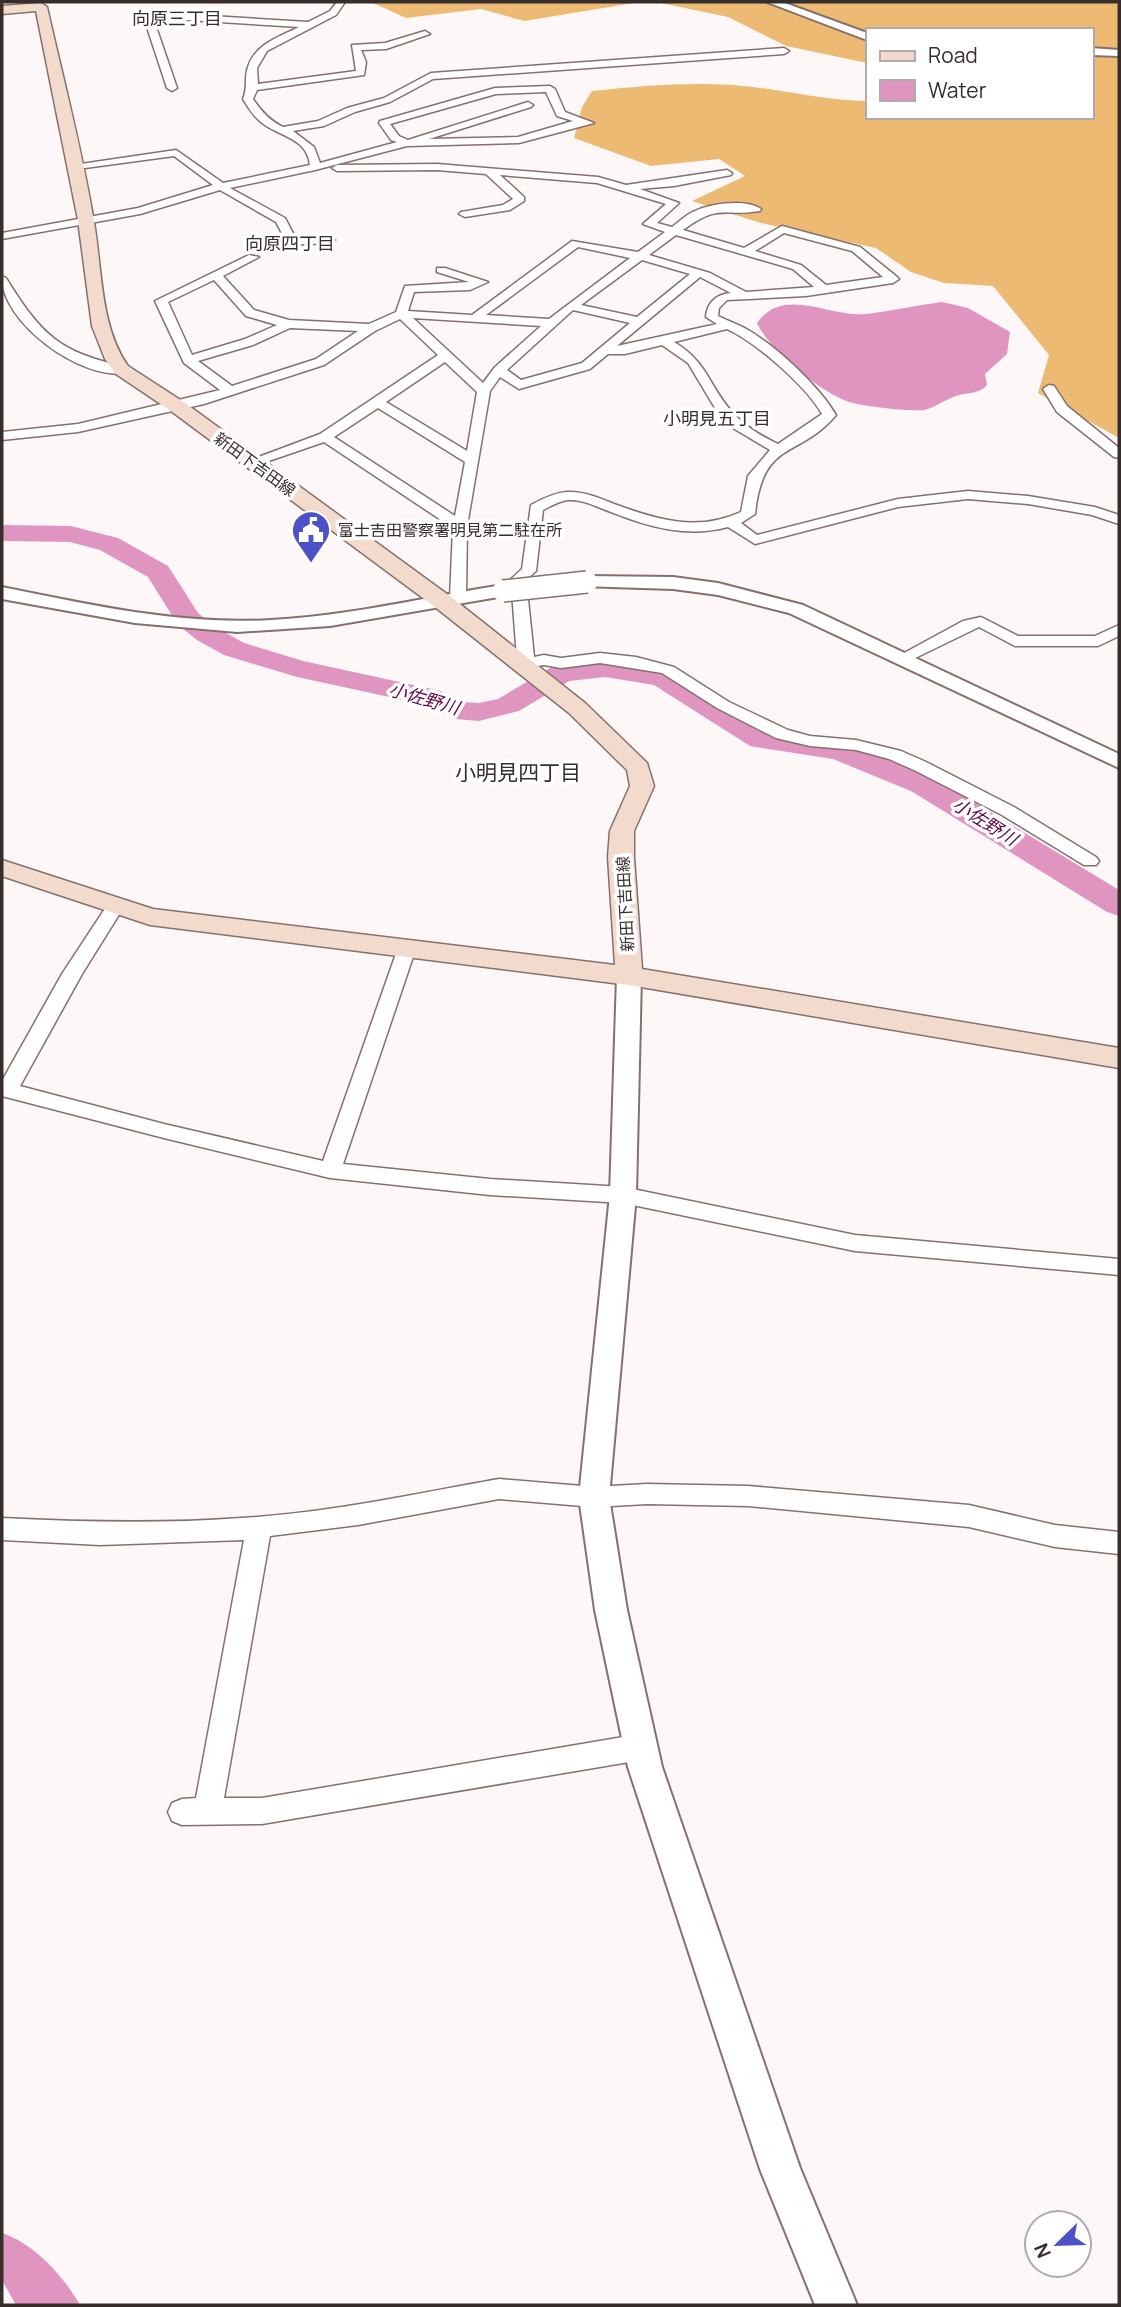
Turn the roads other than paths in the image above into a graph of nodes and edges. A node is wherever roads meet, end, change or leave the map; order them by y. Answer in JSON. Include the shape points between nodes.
{"nodes":[{"id":1,"x":341,"y":2,"type":"edge"},
{"id":2,"x":772,"y":2,"type":"edge"},
{"id":3,"x":40,"y":5,"type":"edge"},
{"id":4,"x":2,"y":10,"type":"edge"},
{"id":5,"x":309,"y":25,"type":"junction"},
{"id":6,"x":425,"y":34,"type":"dead end"},
{"id":7,"x":866,"y":37,"type":"edge"},
{"id":8,"x":784,"y":51,"type":"dead end"},
{"id":9,"x":1093,"y":51,"type":"edge"},
{"id":10,"x":1119,"y":53,"type":"edge"},
{"id":11,"x":173,"y":88,"type":"dead end"},
{"id":12,"x":253,"y":88,"type":"junction"},
{"id":13,"x":521,"y":89,"type":"junction"},
{"id":14,"x":534,"y":120,"type":"junction"},
{"id":15,"x":280,"y":130,"type":"junction"},
{"id":16,"x":407,"y":143,"type":"junction"},
{"id":17,"x":74,"y":167,"type":"junction"},
{"id":18,"x":315,"y":167,"type":"junction"},
{"id":19,"x":489,"y":171,"type":"junction"},
{"id":20,"x":727,"y":173,"type":"dead end"},
{"id":21,"x":222,"y":186,"type":"junction"},
{"id":22,"x":625,"y":188,"type":"junction"},
{"id":23,"x":756,"y":209,"type":"dead end"},
{"id":24,"x":465,"y":214,"type":"dead end"},
{"id":25,"x":86,"y":220,"type":"junction"},
{"id":26,"x":675,"y":231,"type":"junction"},
{"id":27,"x":2,"y":236,"type":"edge"},
{"id":28,"x":329,"y":240,"type":"dead end"},
{"id":29,"x":747,"y":251,"type":"junction"},
{"id":30,"x":636,"y":256,"type":"junction"},
{"id":31,"x":253,"y":257,"type":"dead end"},
{"id":32,"x":441,"y":270,"type":"dead end"},
{"id":33,"x":698,"y":273,"type":"junction"},
{"id":34,"x":216,"y":275,"type":"junction"},
{"id":35,"x":2,"y":280,"type":"edge"},
{"id":36,"x":496,"y":286,"type":"junction"},
{"id":37,"x":824,"y":290,"type":"junction"},
{"id":38,"x":742,"y":295,"type":"junction"},
{"id":39,"x":571,"y":306,"type":"junction"},
{"id":40,"x":401,"y":314,"type":"junction"},
{"id":41,"x":476,"y":317,"type":"junction"},
{"id":42,"x":641,"y":322,"type":"junction"},
{"id":43,"x":550,"y":323,"type":"junction"},
{"id":44,"x":288,"y":324,"type":"junction"},
{"id":45,"x":730,"y":325,"type":"junction"},
{"id":46,"x":371,"y":328,"type":"junction"},
{"id":47,"x":664,"y":341,"type":"junction"},
{"id":48,"x":605,"y":350,"type":"junction"},
{"id":49,"x":447,"y":355,"type":"junction"},
{"id":50,"x":188,"y":360,"type":"junction"},
{"id":51,"x":122,"y":370,"type":"junction"},
{"id":52,"x":499,"y":370,"type":"junction"},
{"id":53,"x":1049,"y":389,"type":"dead end"},
{"id":54,"x":230,"y":391,"type":"junction"},
{"id":55,"x":484,"y":391,"type":"junction"},
{"id":56,"x":376,"y":401,"type":"junction"},
{"id":57,"x":178,"y":407,"type":"junction"},
{"id":58,"x":2,"y":436,"type":"edge"},
{"id":59,"x":325,"y":437,"type":"junction"},
{"id":60,"x":780,"y":450,"type":"junction"},
{"id":61,"x":1119,"y":454,"type":"edge"},
{"id":62,"x":473,"y":461,"type":"junction"},
{"id":63,"x":252,"y":462,"type":"junction"},
{"id":64,"x":1119,"y":520,"type":"edge"},
{"id":65,"x":732,"y":523,"type":"junction"},
{"id":66,"x":460,"y":526,"type":"junction"},
{"id":67,"x":587,"y":582,"type":"joint"},
{"id":68,"x":2,"y":593,"type":"edge"},
{"id":69,"x":451,"y":600,"type":"junction"},
{"id":70,"x":150,"y":622,"type":"joint"},
{"id":71,"x":270,"y":626,"type":"joint"},
{"id":72,"x":1119,"y":630,"type":"edge"},
{"id":73,"x":901,"y":659,"type":"junction"},
{"id":74,"x":525,"y":666,"type":"junction"},
{"id":75,"x":1119,"y":762,"type":"edge"},
{"id":76,"x":1090,"y":862,"type":"dead end"},
{"id":77,"x":2,"y":868,"type":"edge"},
{"id":78,"x":116,"y":905,"type":"junction"},
{"id":79,"x":407,"y":948,"type":"junction"},
{"id":80,"x":629,"y":976,"type":"junction"},
{"id":81,"x":1119,"y":1058,"type":"edge"},
{"id":82,"x":5,"y":1089,"type":"edge"},
{"id":83,"x":330,"y":1170,"type":"junction"},
{"id":84,"x":623,"y":1195,"type":"junction"},
{"id":85,"x":1119,"y":1267,"type":"edge"},
{"id":86,"x":594,"y":1497,"type":"junction"},
{"id":87,"x":259,"y":1527,"type":"junction"},
{"id":88,"x":2,"y":1529,"type":"edge"},
{"id":89,"x":1119,"y":1543,"type":"edge"},
{"id":90,"x":641,"y":1747,"type":"junction"},
{"id":91,"x":836,"y":2305,"type":"edge"}],
"edges":[{"from":1,"to":5,"type":"street","via":[[332,13]]},
{"from":2,"to":7,"type":"street"},
{"from":3,"to":4,"type":"main road","name":"新田下吉田線"},
{"from":3,"to":17,"type":"main road","name":"新田下吉田線"},
{"from":5,"to":11,"type":"street","via":[[147,15]]},
{"from":5,"to":12,"type":"street","via":[[263,49],[251,68]]},
{"from":6,"to":12,"type":"street","via":[[386,46],[355,47],[360,73]]},
{"from":8,"to":15,"type":"street","via":[[432,76],[387,100],[320,124]]},
{"from":9,"to":10,"type":"street"},
{"from":12,"to":15,"type":"street","via":[[248,99],[263,119]]},
{"from":13,"to":14,"type":"street"},
{"from":13,"to":14,"type":"street","via":[[550,89],[561,114],[587,122]]},
{"from":13,"to":16,"type":"street","via":[[495,91],[384,123],[395,138]]},
{"from":14,"to":16,"type":"street"},
{"from":14,"to":16,"type":"street","via":[[519,140]]},
{"from":15,"to":18,"type":"street","via":[[312,148]]},
{"from":16,"to":18,"type":"street"},
{"from":17,"to":21,"type":"street","via":[[176,153]]},
{"from":17,"to":25,"type":"main road","name":"新田下吉田線"},
{"from":18,"to":19,"type":"street"},
{"from":18,"to":21,"type":"street"},
{"from":19,"to":22,"type":"street","via":[[598,180]]},
{"from":19,"to":24,"type":"street","via":[[520,199],[506,208]]},
{"from":20,"to":22,"type":"street"},
{"from":21,"to":25,"type":"street","via":[[141,211]]},
{"from":21,"to":28,"type":"street","via":[[281,220],[292,243]]},
{"from":22,"to":26,"type":"street","via":[[674,203],[649,224]]},
{"from":23,"to":26,"type":"street","via":[[714,208]]},
{"from":25,"to":27,"type":"street"},
{"from":25,"to":51,"type":"main road","name":"新田下吉田線","via":[[101,326]]},
{"from":26,"to":29,"type":"street"},
{"from":26,"to":30,"type":"street"},
{"from":29,"to":37,"type":"street","via":[[797,267]]},
{"from":29,"to":37,"type":"street","via":[[782,229],[856,249],[893,279]]},
{"from":30,"to":33,"type":"street"},
{"from":30,"to":36,"type":"street","via":[[576,243]]},
{"from":30,"to":39,"type":"street"},
{"from":31,"to":34,"type":"street"},
{"from":32,"to":36,"type":"street"},
{"from":33,"to":38,"type":"street","via":[[723,281]]},
{"from":33,"to":42,"type":"street"},
{"from":34,"to":44,"type":"street","via":[[250,313]]},
{"from":34,"to":50,"type":"street","via":[[161,301]]},
{"from":35,"to":51,"type":"street","via":[[15,307],[59,350]]},
{"from":36,"to":40,"type":"street","via":[[409,289]]},
{"from":36,"to":41,"type":"street"},
{"from":37,"to":38,"type":"street"},
{"from":38,"to":45,"type":"street","via":[[724,297],[713,307],[712,317]]},
{"from":39,"to":42,"type":"street"},
{"from":39,"to":43,"type":"street"},
{"from":40,"to":41,"type":"street"},
{"from":40,"to":46,"type":"street"},
{"from":40,"to":49,"type":"street"},
{"from":41,"to":43,"type":"street"},
{"from":42,"to":48,"type":"street"},
{"from":43,"to":52,"type":"street"},
{"from":44,"to":46,"type":"street"},
{"from":44,"to":50,"type":"street","via":[[249,342]]},
{"from":45,"to":47,"type":"street"},
{"from":45,"to":60,"type":"street","via":[[763,347],[829,411],[828,417]]},
{"from":46,"to":54,"type":"street","via":[[320,362]]},
{"from":47,"to":48,"type":"street"},
{"from":47,"to":60,"type":"street","via":[[695,363],[728,419],[753,439]]},
{"from":48,"to":52,"type":"street","via":[[586,366],[519,385]]},
{"from":49,"to":55,"type":"street"},
{"from":49,"to":56,"type":"street"},
{"from":50,"to":54,"type":"street"},
{"from":51,"to":57,"type":"main road","name":"新田下吉田線"},
{"from":52,"to":55,"type":"street"},
{"from":53,"to":61,"type":"street","via":[[1062,409]]},
{"from":54,"to":57,"type":"street"},
{"from":55,"to":62,"type":"street"},
{"from":56,"to":59,"type":"street"},
{"from":56,"to":62,"type":"street"},
{"from":57,"to":58,"type":"street","via":[[78,428]]},
{"from":57,"to":63,"type":"main road","name":"新田下吉田線"},
{"from":59,"to":63,"type":"street"},
{"from":59,"to":66,"type":"street"},
{"from":60,"to":65,"type":"street","via":[[755,477],[748,514]]},
{"from":62,"to":66,"type":"street"},
{"from":63,"to":69,"type":"main road","name":"新田下吉田線"},
{"from":64,"to":65,"type":"street","via":[[1095,511],[968,495],[898,503],[755,540]]},
{"from":65,"to":74,"type":"street","via":[[697,530],[670,528],[576,496],[536,508],[529,571],[518,579]]},
{"from":66,"to":69,"type":"street"},
{"from":67,"to":69,"type":"street","bridge":true},
{"from":67,"to":73,"type":"street","via":[[673,583],[718,589],[796,609]]},
{"from":68,"to":70,"type":"street"},
{"from":69,"to":71,"type":"street","via":[[337,620]]},
{"from":69,"to":74,"type":"main road","name":"新田下吉田線"},
{"from":70,"to":71,"type":"street"},
{"from":72,"to":73,"type":"street","via":[[1098,641],[1015,641],[981,622],[968,624]]},
{"from":73,"to":75,"type":"street"},
{"from":74,"to":76,"type":"street","via":[[544,660],[561,663],[600,658],[668,670],[723,705],[782,734],[856,745],[920,766],[1009,811]]},
{"from":74,"to":80,"type":"main road","name":"新田下吉田線","via":[[639,768],[642,786],[622,831]]},
{"from":77,"to":78,"type":"main road","name":"新田下吉田線"},
{"from":78,"to":79,"type":"main road","name":"新田下吉田線","via":[[150,916]]},
{"from":78,"to":82,"type":"street"},
{"from":79,"to":80,"type":"main road","name":"新田下吉田線"},
{"from":79,"to":83,"type":"street"},
{"from":80,"to":81,"type":"main road","name":"新田下吉田線"},
{"from":80,"to":84,"type":"street"},
{"from":82,"to":83,"type":"street"},
{"from":83,"to":84,"type":"street","via":[[490,1188]]},
{"from":84,"to":85,"type":"street","via":[[855,1243]]},
{"from":84,"to":86,"type":"street"},
{"from":86,"to":87,"type":"street","via":[[499,1489]]},
{"from":86,"to":89,"type":"street","via":[[775,1498],[969,1516],[1055,1536]]},
{"from":86,"to":90,"type":"street","via":[[611,1611]]},
{"from":87,"to":88,"type":"street","via":[[123,1534]]},
{"from":87,"to":90,"type":"street","via":[[195,1811],[262,1811]]},
{"from":90,"to":91,"type":"street","via":[[780,2169]]}]}
